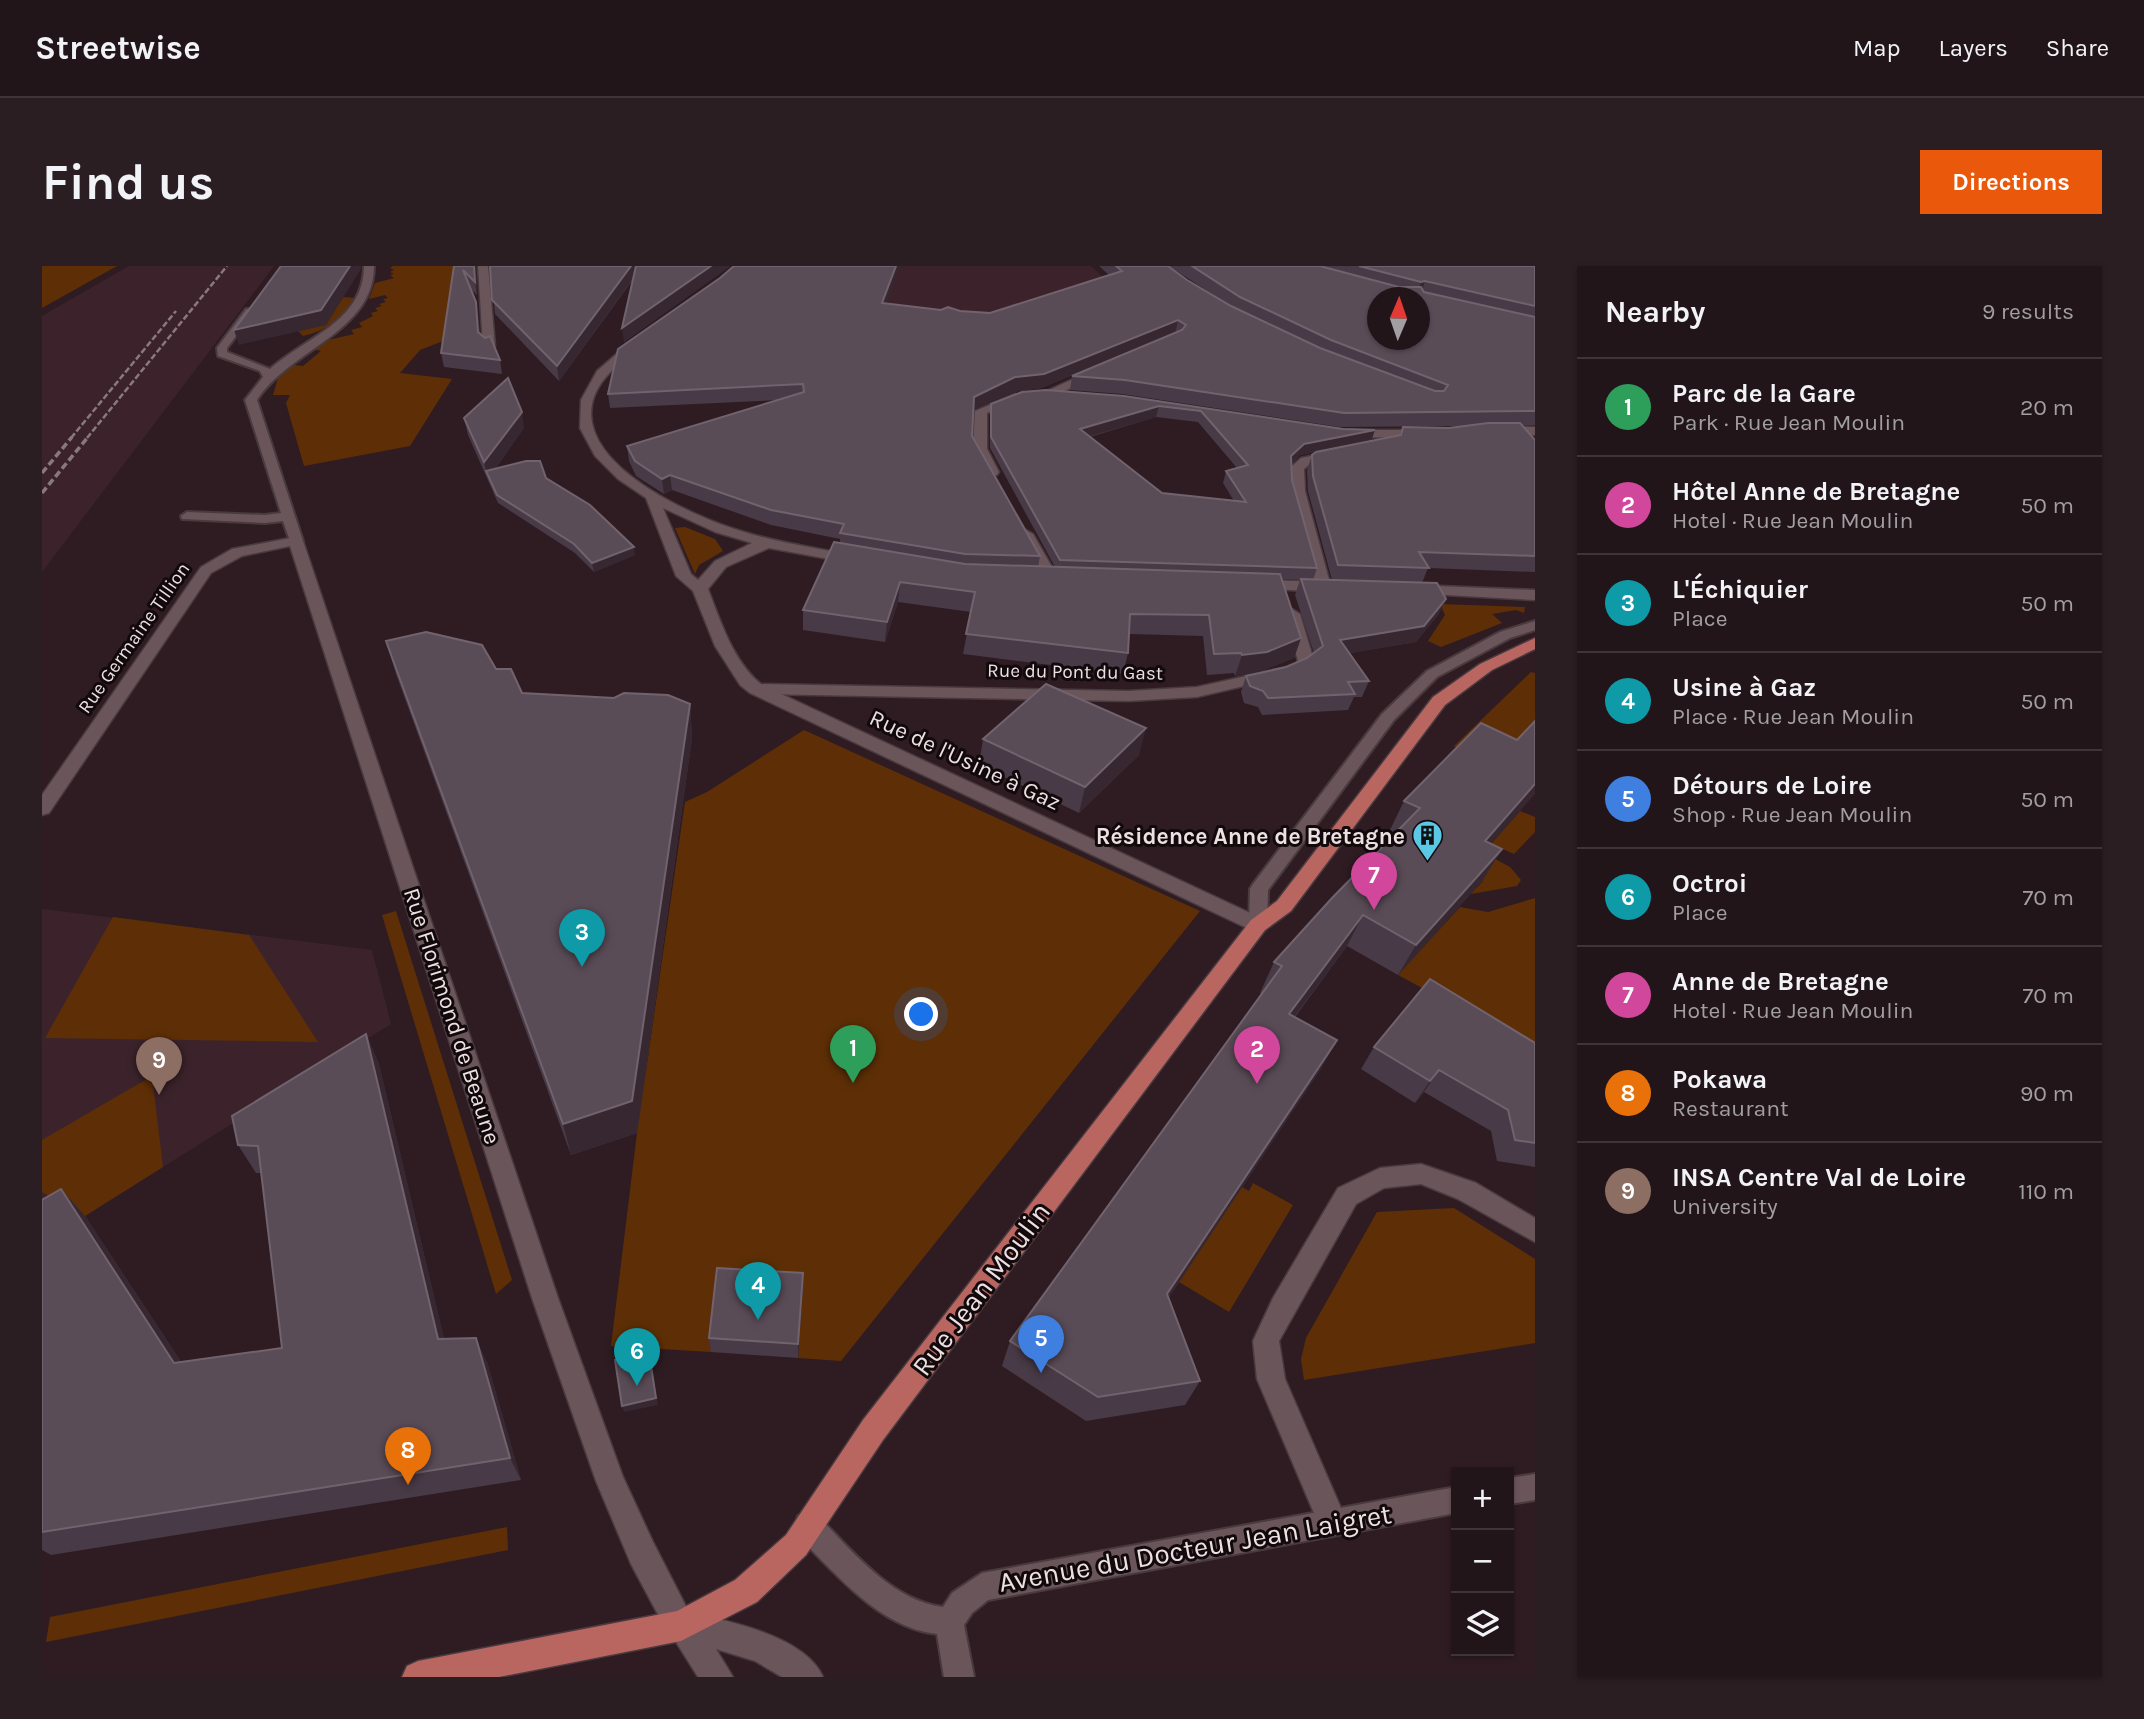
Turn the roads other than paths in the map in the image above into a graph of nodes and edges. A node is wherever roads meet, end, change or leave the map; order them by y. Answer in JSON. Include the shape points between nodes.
{"nodes":[{"id":1,"x":369,"y":266,"type":"edge"},
{"id":2,"x":483,"y":266,"type":"edge"},
{"id":3,"x":260,"y":297,"type":"edge"},
{"id":4,"x":653,"y":330,"type":"edge"},
{"id":5,"x":489,"y":346,"type":"edge"},
{"id":6,"x":1103,"y":370,"type":"edge"},
{"id":7,"x":267,"y":375,"type":"junction"},
{"id":8,"x":1044,"y":395,"type":"junction"},
{"id":9,"x":1070,"y":397,"type":"edge"},
{"id":10,"x":1481,"y":431,"type":"edge"},
{"id":11,"x":1535,"y":431,"type":"edge"},
{"id":12,"x":1326,"y":432,"type":"edge"},
{"id":13,"x":1000,"y":486,"type":"edge"},
{"id":14,"x":652,"y":498,"type":"junction"},
{"id":15,"x":187,"y":516,"type":"dead end"},
{"id":16,"x":288,"y":516,"type":"junction"},
{"id":17,"x":1020,"y":522,"type":"edge"},
{"id":18,"x":296,"y":541,"type":"junction"},
{"id":19,"x":768,"y":543,"type":"junction"},
{"id":20,"x":877,"y":564,"type":"edge"},
{"id":21,"x":1052,"y":581,"type":"edge"},
{"id":22,"x":1241,"y":584,"type":"edge"},
{"id":23,"x":1281,"y":585,"type":"junction"},
{"id":24,"x":1323,"y":587,"type":"junction"},
{"id":25,"x":1349,"y":588,"type":"edge"},
{"id":26,"x":699,"y":589,"type":"junction"},
{"id":27,"x":1402,"y":590,"type":"edge"},
{"id":28,"x":1535,"y":595,"type":"edge"},
{"id":29,"x":1535,"y":625,"type":"edge"},
{"id":30,"x":1535,"y":643,"type":"edge"},
{"id":31,"x":756,"y":689,"type":"junction"},
{"id":32,"x":42,"y":809,"type":"edge"},
{"id":33,"x":1258,"y":925,"type":"junction"},
{"id":34,"x":1535,"y":1231,"type":"edge"},
{"id":35,"x":1535,"y":1486,"type":"edge"},
{"id":36,"x":1514,"y":1490,"type":"edge"},
{"id":37,"x":1451,"y":1501,"type":"edge"},
{"id":38,"x":1332,"y":1522,"type":"junction"},
{"id":39,"x":808,"y":1527,"type":"junction"},
{"id":40,"x":949,"y":1622,"type":"junction"},
{"id":41,"x":681,"y":1626,"type":"junction"},
{"id":42,"x":418,"y":1677,"type":"edge"},
{"id":43,"x":717,"y":1677,"type":"edge"},
{"id":44,"x":807,"y":1677,"type":"edge"},
{"id":45,"x":959,"y":1677,"type":"edge"}],
"edges":[{"from":1,"to":7,"type":"lane","via":[[367,289],[356,306],[326,334]]},
{"from":2,"to":5,"type":"street"},
{"from":3,"to":7,"type":"lane","via":[[222,354],[265,369]]},
{"from":4,"to":14,"type":"street","via":[[596,377],[584,407],[589,440],[617,472]]},
{"from":6,"to":8,"type":"street"},
{"from":7,"to":16,"type":"lane","name":"Rue Florimond de Beaune","via":[[250,404]]},
{"from":8,"to":9,"type":"street"},
{"from":8,"to":13,"type":"street","via":[[1018,397],[981,411],[980,449]]},
{"from":10,"to":11,"type":"street"},
{"from":12,"to":24,"type":"street","via":[[1445,435],[1306,461],[1297,468],[1298,491]]},
{"from":14,"to":19,"type":"street"},
{"from":14,"to":26,"type":"street","name":"Rue de l'Usine à Gaz","via":[[684,576]]},
{"from":15,"to":16,"type":"lane"},
{"from":16,"to":18,"type":"lane","name":"Rue Florimond de Beaune"},
{"from":17,"to":21,"type":"street"},
{"from":18,"to":32,"type":"street","name":"Rue Germaine Tillion","via":[[236,552],[206,570]]},
{"from":18,"to":41,"type":"street","name":"Rue Florimond de Beaune","via":[[554,1324],[610,1481]]},
{"from":19,"to":20,"type":"street"},
{"from":19,"to":26,"type":"street","via":[[731,555],[709,572]]},
{"from":22,"to":23,"type":"street"},
{"from":23,"to":24,"type":"street"},
{"from":23,"to":31,"type":"street","name":"Rue du Pont du Gast","via":[[1306,661],[1293,672],[1238,684],[1129,696]]},
{"from":24,"to":25,"type":"street"},
{"from":26,"to":31,"type":"street","name":"Rue de l'Usine à Gaz","via":[[723,646]]},
{"from":27,"to":28,"type":"street"},
{"from":29,"to":33,"type":"lane","via":[[1505,635],[1432,674],[1388,717],[1259,890]]},
{"from":30,"to":33,"type":"main road","name":"Rue Jean Moulin","via":[[1486,667],[1439,701],[1284,906]]},
{"from":31,"to":33,"type":"street","name":"Rue de l'Usine à Gaz"},
{"from":33,"to":39,"type":"main road","name":"Rue Jean Moulin","via":[[873,1430]]},
{"from":34,"to":38,"type":"street","via":[[1467,1191],[1421,1174],[1380,1178],[1347,1196],[1266,1341],[1271,1379]]},
{"from":35,"to":36,"type":"lane"},
{"from":37,"to":38,"type":"lane","name":"Avenue du Docteur Jean Laigret"},
{"from":38,"to":40,"type":"lane","name":"Avenue du Docteur Jean Laigret","via":[[982,1587],[962,1603]]},
{"from":39,"to":40,"type":"lane","via":[[887,1598],[919,1617]]},
{"from":39,"to":41,"type":"main road","name":"Rue Jean Moulin","via":[[796,1545],[746,1591]]},
{"from":40,"to":45,"type":"lane"},
{"from":41,"to":42,"type":"main road","name":"Rue Jean Moulin"},
{"from":41,"to":43,"type":"street","name":"Rue Florimond de Beaune"},
{"from":41,"to":44,"type":"street","via":[[742,1639],[790,1661]]}]}
